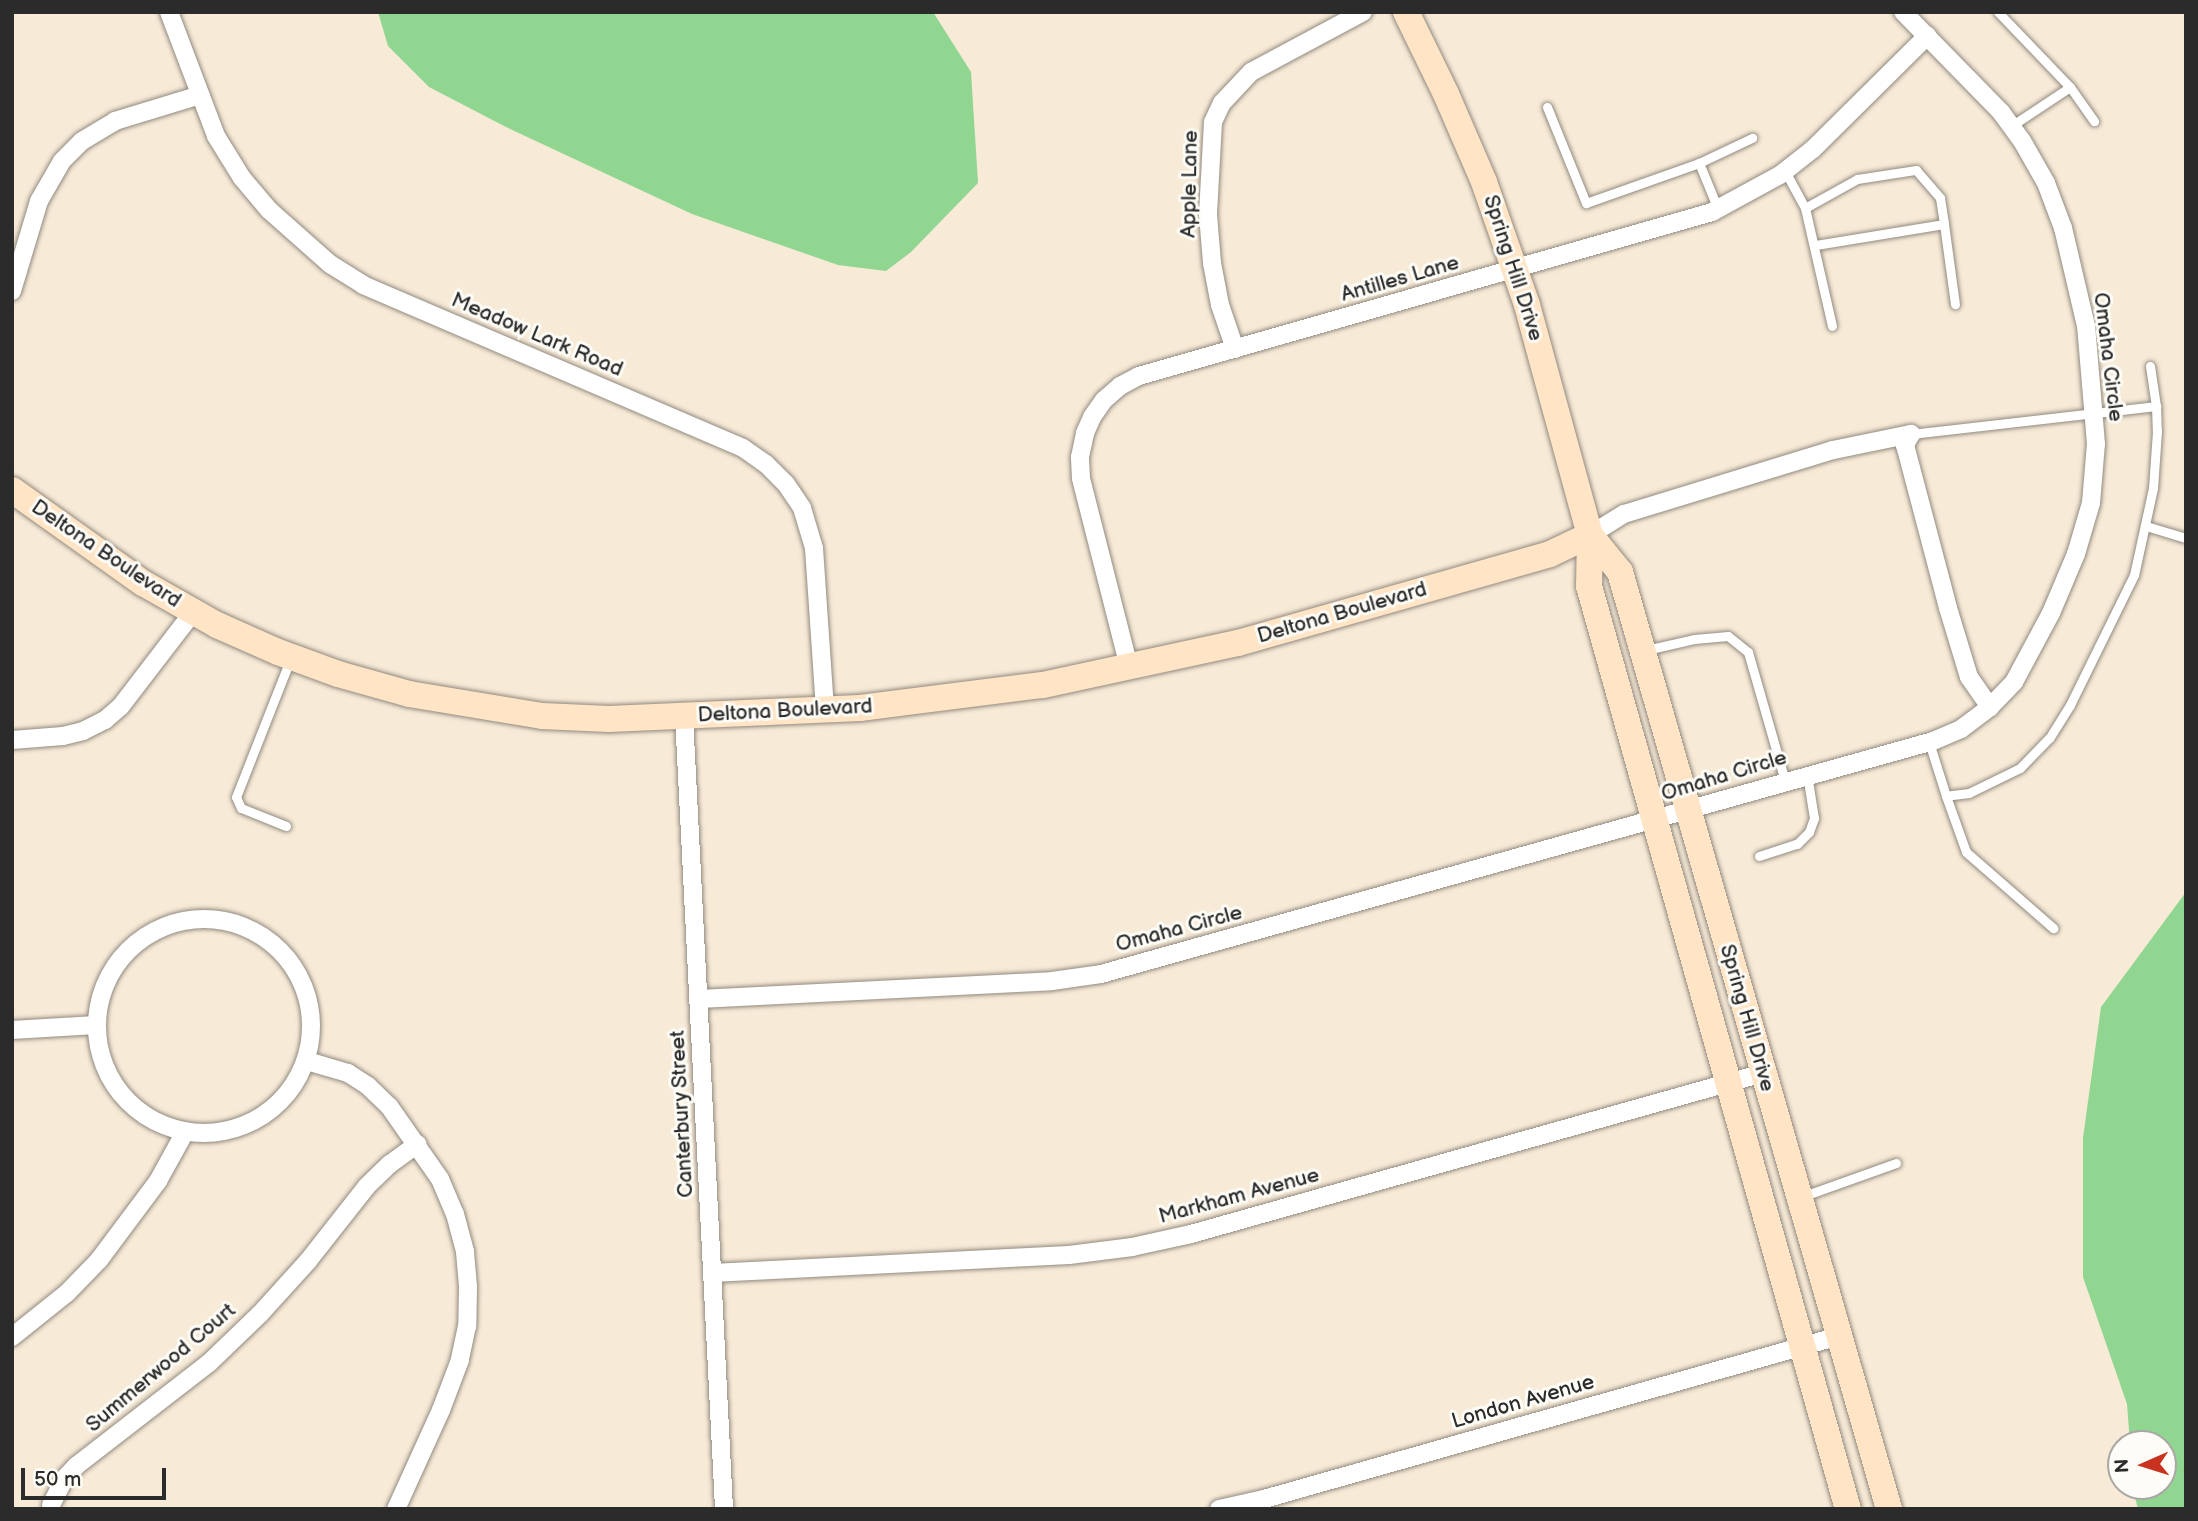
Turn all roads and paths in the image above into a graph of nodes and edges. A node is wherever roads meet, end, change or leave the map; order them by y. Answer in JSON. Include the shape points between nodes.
{"nodes":[{"id":1,"x":169,"y":12,"type":"edge"},
{"id":2,"x":1363,"y":12,"type":"edge"},
{"id":3,"x":1406,"y":12,"type":"edge"},
{"id":4,"x":1903,"y":12,"type":"edge"},
{"id":5,"x":1998,"y":12,"type":"edge"},
{"id":6,"x":1927,"y":36,"type":"junction"},
{"id":7,"x":2070,"y":87,"type":"junction"},
{"id":8,"x":200,"y":95,"type":"junction"},
{"id":9,"x":1547,"y":107,"type":"dead end"},
{"id":10,"x":2094,"y":121,"type":"dead end"},
{"id":11,"x":2011,"y":126,"type":"junction"},
{"id":12,"x":1752,"y":138,"type":"dead end"},
{"id":13,"x":1699,"y":163,"type":"junction"},
{"id":14,"x":1785,"y":171,"type":"junction"},
{"id":15,"x":1805,"y":208,"type":"junction"},
{"id":16,"x":1718,"y":209,"type":"junction"},
{"id":17,"x":1944,"y":224,"type":"junction"},
{"id":18,"x":1816,"y":245,"type":"junction"},
{"id":19,"x":1516,"y":270,"type":"junction"},
{"id":20,"x":12,"y":291,"type":"edge"},
{"id":21,"x":1955,"y":304,"type":"dead end"},
{"id":22,"x":1832,"y":326,"type":"dead end"},
{"id":23,"x":1235,"y":349,"type":"junction"},
{"id":24,"x":2150,"y":366,"type":"dead end"},
{"id":25,"x":2155,"y":406,"type":"junction"},
{"id":26,"x":2093,"y":411,"type":"junction"},
{"id":27,"x":1911,"y":434,"type":"junction"},
{"id":28,"x":12,"y":490,"type":"edge"},
{"id":29,"x":2146,"y":526,"type":"junction"},
{"id":30,"x":1590,"y":535,"type":"junction"},
{"id":31,"x":2186,"y":538,"type":"edge"},
{"id":32,"x":193,"y":612,"type":"junction"},
{"id":33,"x":1641,"y":651,"type":"junction"},
{"id":34,"x":292,"y":657,"type":"junction"},
{"id":35,"x":1129,"y":667,"type":"junction"},
{"id":36,"x":1990,"y":707,"type":"junction"},
{"id":37,"x":825,"y":710,"type":"junction"},
{"id":38,"x":684,"y":716,"type":"junction"},
{"id":39,"x":12,"y":740,"type":"edge"},
{"id":40,"x":1928,"y":742,"type":"junction"},
{"id":41,"x":1807,"y":775,"type":"junction"},
{"id":42,"x":1786,"y":781,"type":"junction"},
{"id":43,"x":1945,"y":796,"type":"junction"},
{"id":44,"x":1688,"y":809,"type":"junction"},
{"id":45,"x":1654,"y":821,"type":"junction"},
{"id":46,"x":286,"y":826,"type":"dead end"},
{"id":47,"x":1759,"y":856,"type":"dead end"},
{"id":48,"x":2053,"y":928,"type":"dead end"},
{"id":49,"x":699,"y":999,"type":"junction"},
{"id":50,"x":96,"y":1025,"type":"junction"},
{"id":51,"x":12,"y":1030,"type":"edge"},
{"id":52,"x":307,"y":1061,"type":"junction"},
{"id":53,"x":1763,"y":1073,"type":"junction"},
{"id":54,"x":1727,"y":1084,"type":"junction"},
{"id":55,"x":186,"y":1132,"type":"junction"},
{"id":56,"x":418,"y":1144,"type":"junction"},
{"id":57,"x":1896,"y":1163,"type":"dead end"},
{"id":58,"x":1799,"y":1198,"type":"junction"},
{"id":59,"x":712,"y":1273,"type":"junction"},
{"id":60,"x":1839,"y":1336,"type":"junction"},
{"id":61,"x":12,"y":1337,"type":"edge"},
{"id":62,"x":1802,"y":1346,"type":"junction"},
{"id":63,"x":51,"y":1505,"type":"dead end"},
{"id":64,"x":396,"y":1509,"type":"edge"},
{"id":65,"x":724,"y":1509,"type":"edge"},
{"id":66,"x":1219,"y":1509,"type":"edge"},
{"id":67,"x":1848,"y":1509,"type":"edge"},
{"id":68,"x":1889,"y":1509,"type":"edge"}],
"edges":[{"from":1,"to":8,"type":"street","name":"Meadow Lark Road"},
{"from":2,"to":23,"type":"street","name":"Apple Lane","via":[[1251,72],[1234,86],[1213,122],[1208,214],[1212,263]]},
{"from":3,"to":19,"type":"main road","name":"Spring Hill Drive","via":[[1457,119]]},
{"from":4,"to":6,"type":"street","name":"Omaha Circle"},
{"from":5,"to":7,"type":"lane"},
{"from":6,"to":11,"type":"street","name":"Omaha Circle"},
{"from":6,"to":14,"type":"street","name":"Antilles Lane"},
{"from":7,"to":10,"type":"lane"},
{"from":7,"to":11,"type":"lane"},
{"from":8,"to":20,"type":"street","via":[[109,124],[62,161],[39,201]]},
{"from":8,"to":37,"type":"street","name":"Meadow Lark Road","via":[[216,136],[242,178],[299,240],[352,278],[743,448],[766,464],[802,508],[814,548]]},
{"from":9,"to":13,"type":"lane","via":[[1586,203]]},
{"from":11,"to":26,"type":"street","name":"Omaha Circle","via":[[2046,183],[2063,228],[2086,326]]},
{"from":12,"to":13,"type":"lane"},
{"from":13,"to":16,"type":"lane"},
{"from":14,"to":15,"type":"lane"},
{"from":14,"to":16,"type":"street","name":"Antilles Lane"},
{"from":15,"to":17,"type":"lane","via":[[1857,179],[1916,170],[1940,198]]},
{"from":15,"to":18,"type":"lane"},
{"from":16,"to":19,"type":"street","name":"Antilles Lane"},
{"from":17,"to":18,"type":"lane"},
{"from":17,"to":21,"type":"lane"},
{"from":18,"to":22,"type":"lane"},
{"from":19,"to":23,"type":"street","name":"Antilles Lane"},
{"from":19,"to":30,"type":"main road","name":"Spring Hill Drive"},
{"from":23,"to":35,"type":"street","name":"Antilles Lane","via":[[1139,376],[1121,386],[1104,400],[1085,433],[1081,478]]},
{"from":24,"to":25,"type":"lane"},
{"from":25,"to":26,"type":"lane"},
{"from":25,"to":29,"type":"lane","via":[[2157,431]]},
{"from":26,"to":27,"type":"lane"},
{"from":26,"to":36,"type":"street","name":"Omaha Circle","via":[[2095,473],[2076,554],[2052,613],[2014,682]]},
{"from":27,"to":30,"type":"street","via":[[1833,450],[1624,514]]},
{"from":27,"to":36,"type":"street","via":[[1905,445],[1948,608],[1969,677]]},
{"from":28,"to":32,"type":"main road","name":"Deltona Boulevard","via":[[118,567]]},
{"from":29,"to":31,"type":"lane"},
{"from":29,"to":43,"type":"lane","via":[[2134,575],[2119,609],[2049,738],[2020,768],[1969,793]]},
{"from":30,"to":33,"type":"main road","name":"Spring Hill Drive","via":[[1620,572]]},
{"from":30,"to":35,"type":"main road","name":"Deltona Boulevard","via":[[1550,554],[1238,643]]},
{"from":30,"to":45,"type":"main road","name":"Spring Hill Drive","via":[[1589,586]]},
{"from":32,"to":34,"type":"main road","name":"Deltona Boulevard"},
{"from":32,"to":39,"type":"street","via":[[121,706],[105,720],[63,736]]},
{"from":33,"to":42,"type":"lane","via":[[1728,636],[1748,652]]},
{"from":33,"to":44,"type":"main road","name":"Spring Hill Drive"},
{"from":34,"to":38,"type":"main road","name":"Deltona Boulevard","via":[[409,694],[475,707],[596,718]]},
{"from":34,"to":46,"type":"lane","via":[[236,797],[241,808]]},
{"from":35,"to":37,"type":"main road","name":"Deltona Boulevard","via":[[955,698]]},
{"from":36,"to":40,"type":"street","name":"Omaha Circle","via":[[1961,729]]},
{"from":37,"to":38,"type":"main road","name":"Deltona Boulevard"},
{"from":38,"to":49,"type":"street","name":"Canterbury Street"},
{"from":40,"to":41,"type":"street","name":"Omaha Circle"},
{"from":40,"to":43,"type":"lane"},
{"from":41,"to":42,"type":"street","name":"Omaha Circle"},
{"from":41,"to":47,"type":"lane","via":[[1814,818],[1809,832],[1797,844]]},
{"from":42,"to":44,"type":"street","name":"Omaha Circle"},
{"from":43,"to":48,"type":"lane","via":[[1966,852]]},
{"from":44,"to":45,"type":"street","name":"Omaha Circle"},
{"from":44,"to":53,"type":"main road","name":"Spring Hill Drive"},
{"from":45,"to":49,"type":"street","name":"Omaha Circle","via":[[1101,974],[1052,981]]},
{"from":45,"to":54,"type":"main road","name":"Spring Hill Drive"},
{"from":49,"to":59,"type":"street","name":"Canterbury Street"},
{"from":50,"to":51,"type":"street"},
{"from":50,"to":52,"type":"street","via":[[99,1001],[109,978],[135,944],[175,923],[217,919],[260,934],[294,965],[311,1003],[313,1025]]},
{"from":50,"to":55,"type":"street","via":[[104,1067],[127,1102],[162,1125]]},
{"from":52,"to":55,"type":"street","via":[[296,1083],[262,1115],[219,1131]]},
{"from":52,"to":56,"type":"street","via":[[348,1073],[369,1087]]},
{"from":53,"to":54,"type":"street","name":"Markham Avenue"},
{"from":53,"to":58,"type":"main road","name":"Spring Hill Drive"},
{"from":54,"to":59,"type":"street","name":"Markham Avenue","via":[[1205,1231],[1132,1247],[1069,1255]]},
{"from":54,"to":62,"type":"main road","name":"Spring Hill Drive"},
{"from":55,"to":61,"type":"street","via":[[159,1181],[99,1260],[67,1293]]},
{"from":56,"to":63,"type":"street","name":"Summerwood Court","via":[[367,1186],[260,1314],[148,1413],[76,1466]]},
{"from":56,"to":64,"type":"street","via":[[455,1214],[465,1252],[467,1326],[442,1410]]},
{"from":57,"to":58,"type":"lane"},
{"from":58,"to":60,"type":"main road","name":"Spring Hill Drive"},
{"from":59,"to":65,"type":"street","name":"Canterbury Street"},
{"from":60,"to":62,"type":"street","name":"London Avenue"},
{"from":60,"to":68,"type":"main road","name":"Spring Hill Drive"},
{"from":62,"to":66,"type":"street","name":"London Avenue"},
{"from":62,"to":67,"type":"main road","name":"Spring Hill Drive"}]}
